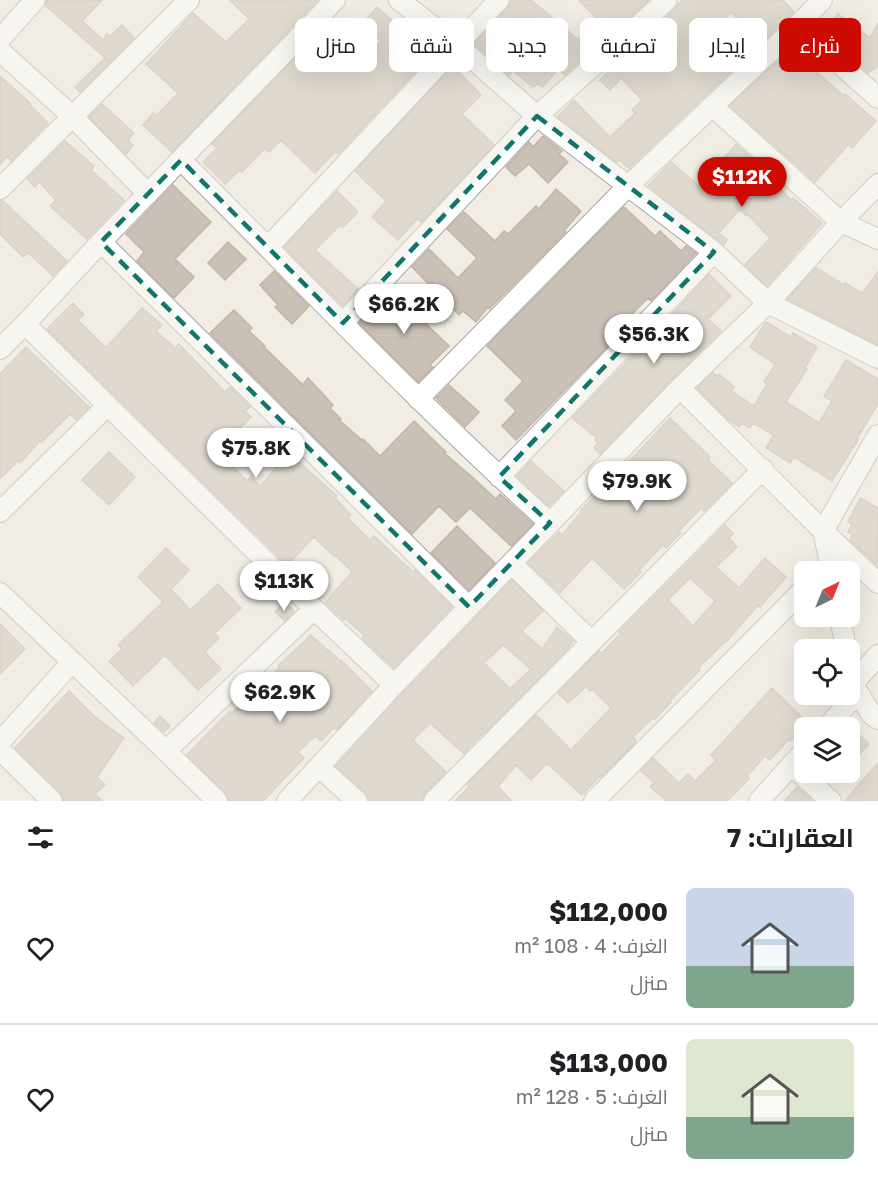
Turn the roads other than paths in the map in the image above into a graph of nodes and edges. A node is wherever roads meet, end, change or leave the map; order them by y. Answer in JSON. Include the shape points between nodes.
{"nodes":[{"id":1,"x":35,"y":0,"type":"edge"},
{"id":2,"x":189,"y":0,"type":"edge"},
{"id":3,"x":335,"y":0,"type":"edge"},
{"id":4,"x":399,"y":0,"type":"edge"},
{"id":5,"x":499,"y":0,"type":"edge"},
{"id":6,"x":667,"y":0,"type":"edge"},
{"id":7,"x":822,"y":0,"type":"edge"},
{"id":8,"x":423,"y":18,"type":"edge"},
{"id":9,"x":805,"y":18,"type":"edge"},
{"id":10,"x":474,"y":27,"type":"edge"},
{"id":11,"x":0,"y":39,"type":"edge"},
{"id":12,"x":779,"y":43,"type":"edge"},
{"id":13,"x":0,"y":51,"type":"edge"},
{"id":14,"x":474,"y":59,"type":"edge"},
{"id":15,"x":433,"y":72,"type":"edge"},
{"id":16,"x":849,"y":72,"type":"edge"},
{"id":17,"x":878,"y":98,"type":"edge"},
{"id":18,"x":712,"y":106,"type":"junction"},
{"id":19,"x":72,"y":116,"type":"junction"},
{"id":20,"x":537,"y":116,"type":"junction"},
{"id":21,"x":181,"y":160,"type":"junction"},
{"id":22,"x":878,"y":184,"type":"edge"},
{"id":23,"x":628,"y":186,"type":"junction"},
{"id":24,"x":0,"y":189,"type":"edge"},
{"id":25,"x":148,"y":194,"type":"junction"},
{"id":26,"x":841,"y":222,"type":"junction"},
{"id":27,"x":878,"y":239,"type":"edge"},
{"id":28,"x":101,"y":242,"type":"junction"},
{"id":29,"x":268,"y":248,"type":"junction"},
{"id":30,"x":714,"y":252,"type":"junction"},
{"id":31,"x":768,"y":303,"type":"junction"},
{"id":32,"x":343,"y":323,"type":"junction"},
{"id":33,"x":25,"y":324,"type":"junction"},
{"id":34,"x":0,"y":349,"type":"edge"},
{"id":35,"x":878,"y":358,"type":"edge"},
{"id":36,"x":680,"y":388,"type":"junction"},
{"id":37,"x":418,"y":399,"type":"junction"},
{"id":38,"x":106,"y":406,"type":"junction"},
{"id":39,"x":878,"y":435,"type":"edge"},
{"id":40,"x":763,"y":469,"type":"junction"},
{"id":41,"x":499,"y":477,"type":"junction"},
{"id":42,"x":0,"y":512,"type":"edge"},
{"id":43,"x":550,"y":523,"type":"junction"},
{"id":44,"x":824,"y":531,"type":"junction"},
{"id":45,"x":827,"y":561,"type":"edge"},
{"id":46,"x":512,"y":564,"type":"junction"},
{"id":47,"x":878,"y":583,"type":"edge"},
{"id":48,"x":0,"y":593,"type":"edge"},
{"id":49,"x":794,"y":599,"type":"edge"},
{"id":50,"x":469,"y":607,"type":"junction"},
{"id":51,"x":314,"y":609,"type":"junction"},
{"id":52,"x":592,"y":642,"type":"junction"},
{"id":53,"x":878,"y":655,"type":"edge"},
{"id":54,"x":72,"y":662,"type":"junction"},
{"id":55,"x":860,"y":674,"type":"edge"},
{"id":56,"x":394,"y":685,"type":"junction"},
{"id":57,"x":860,"y":695,"type":"edge"},
{"id":58,"x":878,"y":719,"type":"edge"},
{"id":59,"x":0,"y":742,"type":"edge"},
{"id":60,"x":0,"y":750,"type":"edge"},
{"id":61,"x":166,"y":751,"type":"junction"},
{"id":62,"x":794,"y":761,"type":"edge"},
{"id":63,"x":319,"y":767,"type":"junction"},
{"id":64,"x":817,"y":783,"type":"edge"},
{"id":65,"x":52,"y":801,"type":"edge"},
{"id":66,"x":217,"y":801,"type":"edge"},
{"id":67,"x":287,"y":801,"type":"edge"},
{"id":68,"x":357,"y":801,"type":"edge"},
{"id":69,"x":434,"y":801,"type":"edge"},
{"id":70,"x":594,"y":801,"type":"edge"},
{"id":71,"x":759,"y":801,"type":"edge"},
{"id":72,"x":831,"y":801,"type":"edge"}],
"edges":[{"from":1,"to":11,"type":"street"},
{"from":2,"to":19,"type":"street"},
{"from":3,"to":21,"type":"street"},
{"from":4,"to":8,"type":"street"},
{"from":5,"to":10,"type":"street"},
{"from":6,"to":20,"type":"street"},
{"from":7,"to":9,"type":"street"},
{"from":12,"to":18,"type":"street"},
{"from":13,"to":19,"type":"street"},
{"from":14,"to":20,"type":"street"},
{"from":15,"to":29,"type":"street"},
{"from":16,"to":17,"type":"street"},
{"from":18,"to":23,"type":"street"},
{"from":18,"to":26,"type":"street"},
{"from":19,"to":24,"type":"street"},
{"from":19,"to":25,"type":"street"},
{"from":20,"to":23,"type":"street"},
{"from":20,"to":32,"type":"street"},
{"from":21,"to":25,"type":"street"},
{"from":21,"to":29,"type":"street"},
{"from":22,"to":26,"type":"street"},
{"from":23,"to":30,"type":"street"},
{"from":23,"to":37,"type":"street"},
{"from":25,"to":28,"type":"street"},
{"from":26,"to":27,"type":"street"},
{"from":26,"to":31,"type":"street"},
{"from":28,"to":33,"type":"street"},
{"from":28,"to":50,"type":"street"},
{"from":29,"to":32,"type":"street"},
{"from":30,"to":31,"type":"street"},
{"from":30,"to":41,"type":"street"},
{"from":31,"to":35,"type":"street"},
{"from":31,"to":36,"type":"street"},
{"from":32,"to":37,"type":"street"},
{"from":33,"to":34,"type":"street"},
{"from":33,"to":38,"type":"street"},
{"from":36,"to":40,"type":"street"},
{"from":36,"to":43,"type":"street"},
{"from":37,"to":41,"type":"street"},
{"from":38,"to":42,"type":"street"},
{"from":38,"to":51,"type":"street"},
{"from":39,"to":44,"type":"street"},
{"from":40,"to":44,"type":"street"},
{"from":40,"to":52,"type":"street"},
{"from":41,"to":43,"type":"street"},
{"from":43,"to":46,"type":"street"},
{"from":44,"to":45,"type":"street"},
{"from":44,"to":47,"type":"street"},
{"from":46,"to":50,"type":"street"},
{"from":46,"to":52,"type":"street"},
{"from":48,"to":54,"type":"street"},
{"from":49,"to":70,"type":"street"},
{"from":50,"to":56,"type":"street"},
{"from":51,"to":56,"type":"street"},
{"from":51,"to":61,"type":"street"},
{"from":52,"to":69,"type":"street"},
{"from":53,"to":55,"type":"street"},
{"from":54,"to":59,"type":"street"},
{"from":54,"to":61,"type":"street"},
{"from":56,"to":63,"type":"street"},
{"from":57,"to":58,"type":"street"},
{"from":60,"to":65,"type":"street"},
{"from":61,"to":66,"type":"street"},
{"from":62,"to":71,"type":"street"},
{"from":63,"to":67,"type":"street"},
{"from":63,"to":68,"type":"street"},
{"from":64,"to":72,"type":"street"}]}
